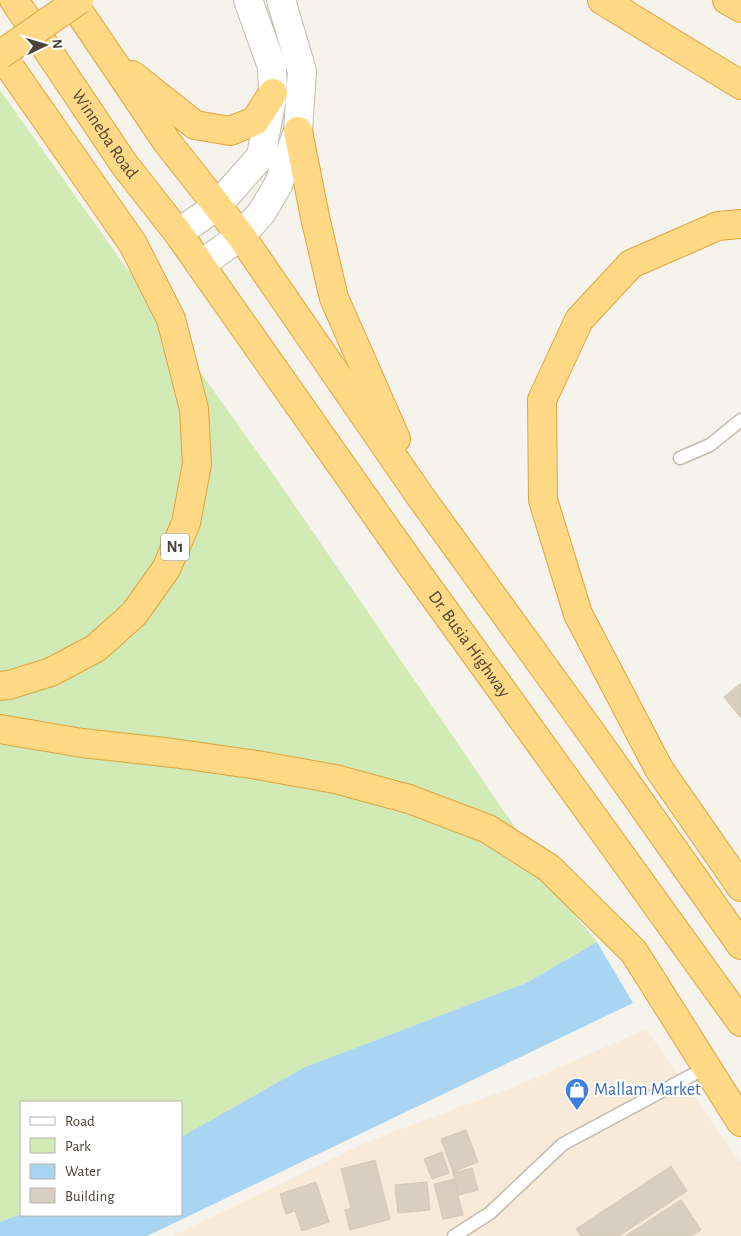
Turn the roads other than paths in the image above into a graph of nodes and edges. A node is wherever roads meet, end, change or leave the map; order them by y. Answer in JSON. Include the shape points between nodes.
{"nodes":[{"id":1,"x":14,"y":0,"type":"edge"},
{"id":2,"x":71,"y":0,"type":"edge"},
{"id":3,"x":79,"y":0,"type":"edge"},
{"id":4,"x":248,"y":0,"type":"edge"},
{"id":5,"x":281,"y":0,"type":"edge"},
{"id":6,"x":602,"y":0,"type":"edge"},
{"id":7,"x":727,"y":0,"type":"edge"},
{"id":8,"x":741,"y":8,"type":"edge"},
{"id":9,"x":0,"y":54,"type":"edge"},
{"id":10,"x":113,"y":61,"type":"junction"},
{"id":11,"x":741,"y":85,"type":"edge"},
{"id":12,"x":273,"y":93,"type":"junction"},
{"id":13,"x":298,"y":130,"type":"junction"},
{"id":14,"x":216,"y":206,"type":"junction"},
{"id":15,"x":741,"y":224,"type":"edge"},
{"id":16,"x":178,"y":234,"type":"junction"},
{"id":17,"x":241,"y":236,"type":"junction"},
{"id":18,"x":200,"y":265,"type":"junction"},
{"id":19,"x":741,"y":420,"type":"edge"},
{"id":20,"x":680,"y":458,"type":"dead end"},
{"id":21,"x":420,"y":496,"type":"junction"},
{"id":22,"x":0,"y":686,"type":"edge"},
{"id":23,"x":0,"y":729,"type":"edge"},
{"id":24,"x":741,"y":887,"type":"edge"},
{"id":25,"x":741,"y":945,"type":"edge"},
{"id":26,"x":741,"y":1022,"type":"edge"},
{"id":27,"x":707,"y":1067,"type":"junction"},
{"id":28,"x":741,"y":1122,"type":"edge"},
{"id":29,"x":454,"y":1236,"type":"edge"}],
"edges":[{"from":1,"to":16,"type":"highway","name":"Winneba Road","via":[[124,164]]},
{"from":2,"to":10,"type":"highway"},
{"from":3,"to":9,"type":"highway","number":"N1","bridge":true},
{"from":4,"to":12,"type":"street","via":[[272,66]]},
{"from":5,"to":13,"type":"street","via":[[302,71]]},
{"from":6,"to":11,"type":"highway"},
{"from":7,"to":8,"type":"highway"},
{"from":9,"to":22,"type":"highway","number":"N1","via":[[133,244],[171,320],[194,409],[197,464],[186,523],[166,569],[134,614],[96,648],[51,672]]},
{"from":10,"to":12,"type":"highway","via":[[196,125],[230,131],[255,121]]},
{"from":10,"to":14,"type":"highway","via":[[167,142]]},
{"from":12,"to":14,"type":"street","via":[[260,156]]},
{"from":13,"to":17,"type":"street","via":[[278,185],[262,212]]},
{"from":13,"to":21,"type":"highway","via":[[334,298]]},
{"from":14,"to":16,"type":"street"},
{"from":14,"to":17,"type":"highway"},
{"from":15,"to":24,"type":"highway","via":[[718,226],[631,264],[579,320],[542,400],[543,500],[578,614],[659,769]]},
{"from":16,"to":18,"type":"highway","name":"Winneba Road"},
{"from":17,"to":18,"type":"street"},
{"from":17,"to":21,"type":"highway"},
{"from":18,"to":26,"type":"highway","name":"Dr. Busia Highway"},
{"from":19,"to":20,"type":"lane","via":[[710,445]]},
{"from":21,"to":25,"type":"highway"},
{"from":23,"to":27,"type":"highway","via":[[335,779],[410,799],[488,829],[549,868],[634,952]]},
{"from":27,"to":28,"type":"highway"},
{"from":27,"to":29,"type":"lane","via":[[563,1144],[490,1212]]}]}
